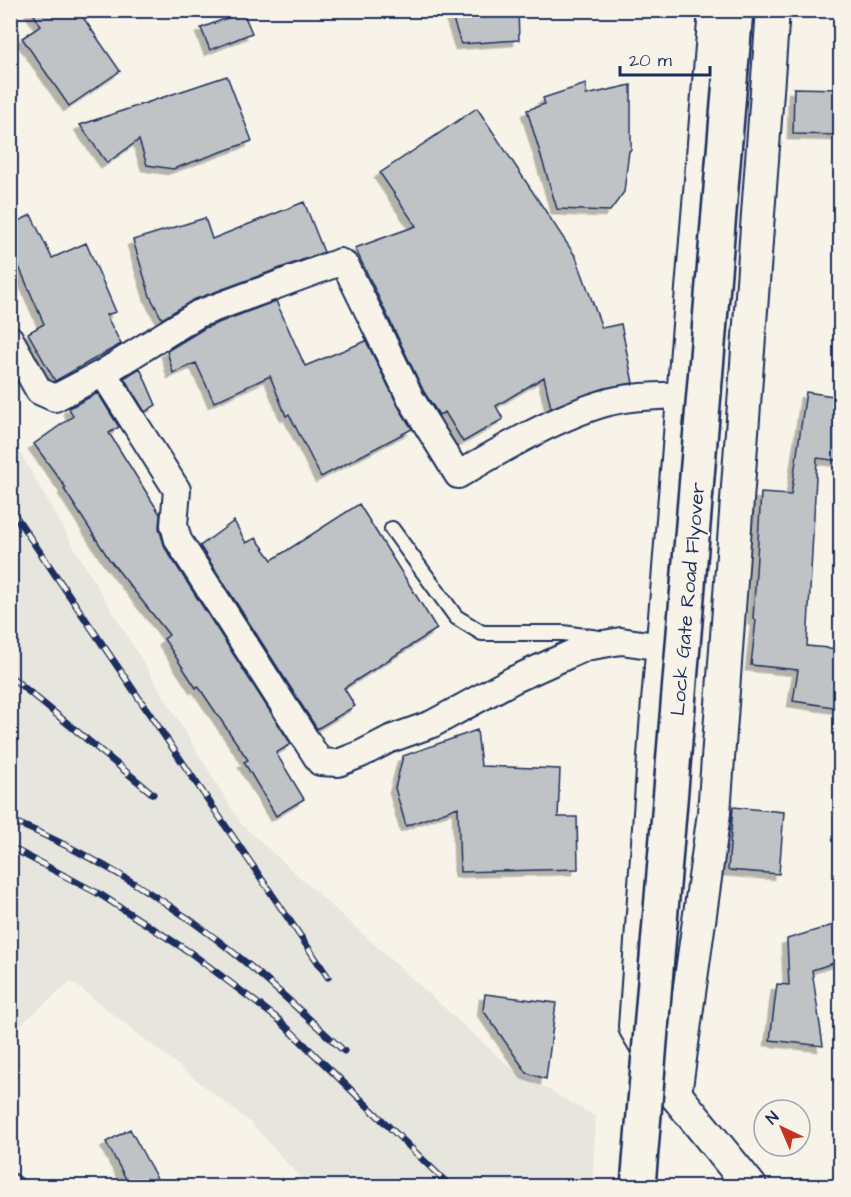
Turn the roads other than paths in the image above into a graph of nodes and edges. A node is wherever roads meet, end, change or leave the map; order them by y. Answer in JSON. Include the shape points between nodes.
{"nodes":[{"id":1,"x":715,"y":10,"type":"edge"},
{"id":2,"x":736,"y":10,"type":"edge"},
{"id":3,"x":773,"y":10,"type":"edge"},
{"id":4,"x":10,"y":339,"type":"edge"},
{"id":5,"x":103,"y":373,"type":"junction"},
{"id":6,"x":684,"y":395,"type":"junction"},
{"id":7,"x":392,"y":529,"type":"dead end"},
{"id":8,"x":621,"y":641,"type":"junction"},
{"id":9,"x":663,"y":647,"type":"junction"},
{"id":10,"x":675,"y":1094,"type":"junction"},
{"id":11,"x":10,"y":1180,"type":"edge"},
{"id":12,"x":18,"y":1186,"type":"edge"},
{"id":13,"x":638,"y":1186,"type":"edge"},
{"id":14,"x":750,"y":1186,"type":"edge"}],
"edges":[{"from":1,"to":6,"type":"street"},
{"from":2,"to":13,"type":"main road","name":"Lock Gate Road Flyover","bridge":true},
{"from":3,"to":10,"type":"street","via":[[714,813]]},
{"from":4,"to":5,"type":"street","via":[[39,391],[55,398]]},
{"from":5,"to":6,"type":"street","via":[[198,314],[340,262],[346,266],[411,399],[458,475],[523,438],[608,402]]},
{"from":5,"to":8,"type":"street","via":[[177,490],[174,525],[178,540],[320,762],[338,764],[432,723],[586,647]]},
{"from":6,"to":9,"type":"street"},
{"from":7,"to":8,"type":"lane","via":[[456,617],[482,633],[563,633]]},
{"from":8,"to":9,"type":"street"},
{"from":9,"to":10,"type":"street","via":[[636,1027]]},
{"from":10,"to":14,"type":"street"},
{"from":11,"to":12,"type":"lane"}]}
